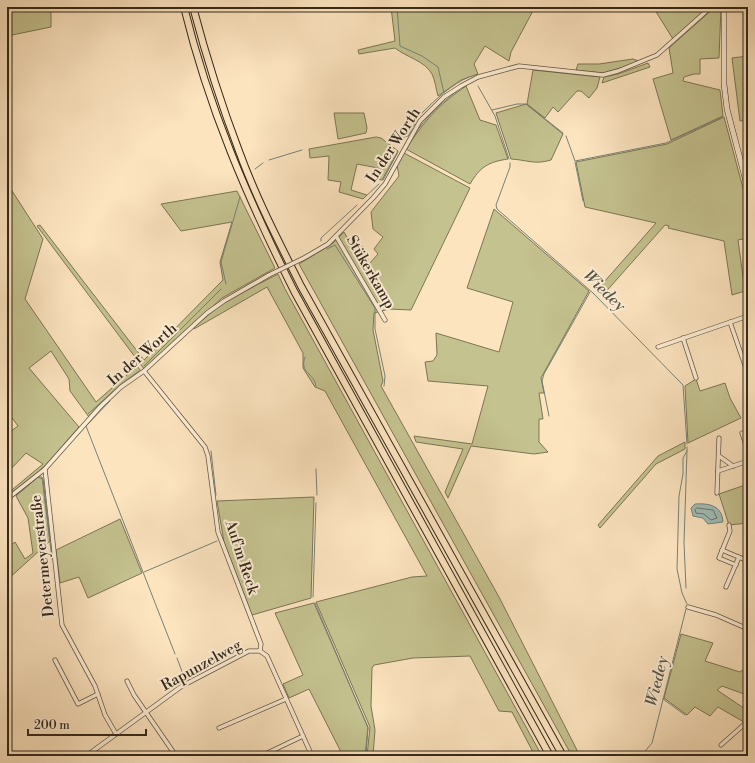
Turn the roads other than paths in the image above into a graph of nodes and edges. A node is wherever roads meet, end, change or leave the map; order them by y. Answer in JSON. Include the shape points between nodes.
{"nodes":[{"id":1,"x":184,"y":7,"type":"edge"},
{"id":2,"x":193,"y":7,"type":"edge"},
{"id":3,"x":712,"y":7,"type":"edge"},
{"id":4,"x":724,"y":7,"type":"edge"},
{"id":5,"x":748,"y":190,"type":"edge"},
{"id":6,"x":336,"y":236,"type":"junction"},
{"id":7,"x":748,"y":316,"type":"edge"},
{"id":8,"x":385,"y":320,"type":"dead end"},
{"id":9,"x":730,"y":322,"type":"junction"},
{"id":10,"x":683,"y":338,"type":"junction"},
{"id":11,"x":658,"y":347,"type":"dead end"},
{"id":12,"x":144,"y":371,"type":"junction"},
{"id":13,"x":748,"y":374,"type":"edge"},
{"id":14,"x":696,"y":378,"type":"dead end"},
{"id":15,"x":742,"y":434,"type":"dead end"},
{"id":16,"x":719,"y":438,"type":"dead end"},
{"id":17,"x":748,"y":451,"type":"edge"},
{"id":18,"x":719,"y":456,"type":"junction"},
{"id":19,"x":748,"y":461,"type":"edge"},
{"id":20,"x":733,"y":466,"type":"junction"},
{"id":21,"x":44,"y":469,"type":"junction"},
{"id":22,"x":718,"y":471,"type":"junction"},
{"id":23,"x":717,"y":493,"type":"dead end"},
{"id":24,"x":7,"y":499,"type":"edge"},
{"id":25,"x":728,"y":525,"type":"dead end"},
{"id":26,"x":722,"y":550,"type":"junction"},
{"id":27,"x":739,"y":557,"type":"junction"},
{"id":28,"x":748,"y":561,"type":"edge"},
{"id":29,"x":736,"y":565,"type":"junction"},
{"id":30,"x":726,"y":587,"type":"dead end"},
{"id":31,"x":688,"y":607,"type":"dead end"},
{"id":32,"x":748,"y":628,"type":"edge"},
{"id":33,"x":260,"y":651,"type":"junction"},
{"id":34,"x":56,"y":660,"type":"dead end"},
{"id":35,"x":127,"y":681,"type":"dead end"},
{"id":36,"x":98,"y":694,"type":"junction"},
{"id":37,"x":286,"y":699,"type":"junction"},
{"id":38,"x":146,"y":712,"type":"junction"},
{"id":39,"x":748,"y":721,"type":"edge"},
{"id":40,"x":219,"y":728,"type":"dead end"},
{"id":41,"x":116,"y":734,"type":"junction"},
{"id":42,"x":303,"y":736,"type":"junction"},
{"id":43,"x":721,"y":745,"type":"dead end"},
{"id":44,"x":86,"y":756,"type":"edge"},
{"id":45,"x":176,"y":756,"type":"edge"},
{"id":46,"x":261,"y":756,"type":"edge"},
{"id":47,"x":312,"y":756,"type":"edge"},
{"id":48,"x":550,"y":756,"type":"edge"},
{"id":49,"x":563,"y":756,"type":"edge"}],
"edges":[{"from":1,"to":48,"type":"highway","via":[[211,102],[257,218],[294,291]]},
{"from":2,"to":49,"type":"highway","via":[[210,70],[232,132],[275,235]]},
{"from":3,"to":6,"type":"street","name":"In der Worth","via":[[657,55],[618,72],[603,75],[519,66],[478,77],[461,86],[444,97],[420,121],[385,184]]},
{"from":4,"to":5,"type":"street","via":[[724,84],[727,109]]},
{"from":6,"to":8,"type":"street","name":"Stükerkamp"},
{"from":6,"to":12,"type":"street","name":"In der Worth","bridge":true,"via":[[328,244],[304,258],[224,300]]},
{"from":7,"to":9,"type":"street"},
{"from":9,"to":10,"type":"street"},
{"from":9,"to":13,"type":"street"},
{"from":10,"to":11,"type":"street"},
{"from":10,"to":14,"type":"street"},
{"from":12,"to":21,"type":"street","name":"In der Worth","via":[[121,387],[100,407]]},
{"from":12,"to":33,"type":"street","name":"Auf'm Reck","via":[[205,447],[218,532],[261,644]]},
{"from":15,"to":17,"type":"street"},
{"from":16,"to":18,"type":"street"},
{"from":18,"to":20,"type":"street"},
{"from":18,"to":22,"type":"street"},
{"from":19,"to":20,"type":"street"},
{"from":20,"to":22,"type":"street"},
{"from":21,"to":24,"type":"street","name":"In der Worth"},
{"from":21,"to":36,"type":"street","name":"Determeyerstraße","via":[[62,625]]},
{"from":22,"to":23,"type":"street"},
{"from":25,"to":26,"type":"street","via":[[730,531]]},
{"from":26,"to":27,"type":"street"},
{"from":26,"to":29,"type":"street","via":[[719,558]]},
{"from":27,"to":28,"type":"street"},
{"from":27,"to":29,"type":"street"},
{"from":29,"to":30,"type":"street"},
{"from":31,"to":32,"type":"street"},
{"from":33,"to":37,"type":"street","name":"Auf'm Reck","via":[[267,656]]},
{"from":33,"to":38,"type":"street","name":"Rapunzelweg","via":[[249,651],[182,686]]},
{"from":34,"to":36,"type":"street","via":[[78,704]]},
{"from":35,"to":38,"type":"street"},
{"from":36,"to":41,"type":"street","name":"Determeyerstraße","via":[[105,715]]},
{"from":37,"to":40,"type":"street"},
{"from":37,"to":42,"type":"street","name":"Auf'm Reck"},
{"from":38,"to":41,"type":"street","name":"Rapunzelweg"},
{"from":38,"to":45,"type":"street"},
{"from":39,"to":43,"type":"street"},
{"from":41,"to":44,"type":"street"},
{"from":42,"to":46,"type":"street"},
{"from":42,"to":47,"type":"street","name":"Auf'm Reck"}]}
